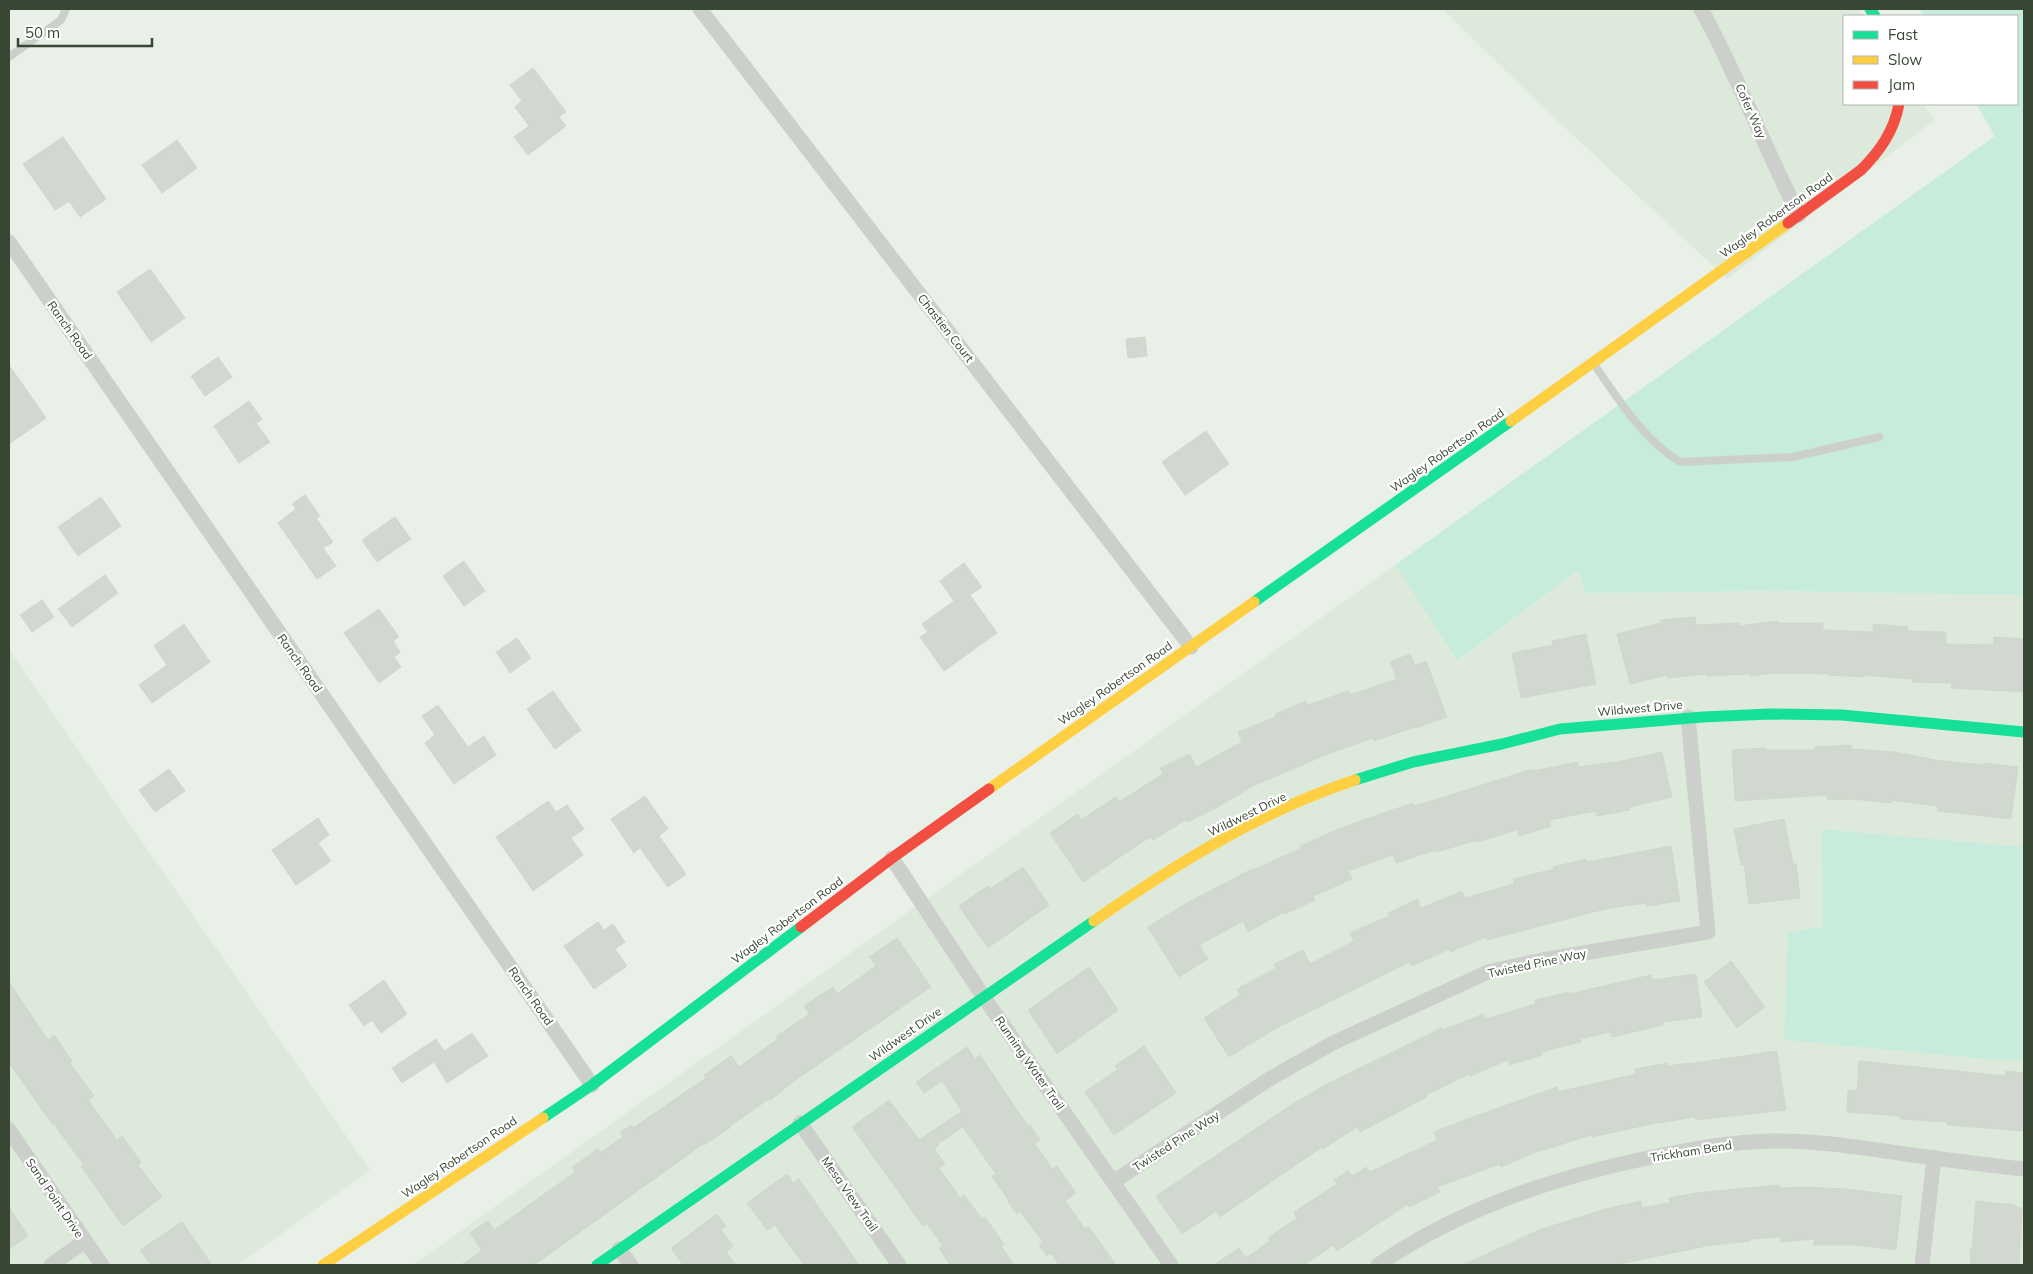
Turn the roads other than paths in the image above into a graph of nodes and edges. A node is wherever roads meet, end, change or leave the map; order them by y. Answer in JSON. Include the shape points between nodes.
{"nodes":[{"id":1,"x":66,"y":9,"type":"edge"},
{"id":2,"x":700,"y":9,"type":"edge"},
{"id":3,"x":1701,"y":9,"type":"edge"},
{"id":4,"x":9,"y":57,"type":"edge"},
{"id":5,"x":1899,"y":105,"type":"edge"},
{"id":6,"x":1799,"y":215,"type":"junction"},
{"id":7,"x":9,"y":242,"type":"edge"},
{"id":8,"x":1593,"y":363,"type":"junction"},
{"id":9,"x":1879,"y":437,"type":"dead end"},
{"id":10,"x":1191,"y":647,"type":"junction"},
{"id":11,"x":1688,"y":717,"type":"junction"},
{"id":12,"x":2024,"y":732,"type":"edge"},
{"id":13,"x":892,"y":858,"type":"junction"},
{"id":14,"x":983,"y":996,"type":"junction"},
{"id":15,"x":592,"y":1085,"type":"junction"},
{"id":16,"x":800,"y":1123,"type":"junction"},
{"id":17,"x":9,"y":1130,"type":"edge"},
{"id":18,"x":1934,"y":1158,"type":"junction"},
{"id":19,"x":2024,"y":1169,"type":"edge"},
{"id":20,"x":1113,"y":1182,"type":"junction"},
{"id":21,"x":85,"y":1242,"type":"junction"},
{"id":22,"x":619,"y":1249,"type":"junction"},
{"id":23,"x":51,"y":1265,"type":"edge"},
{"id":24,"x":102,"y":1265,"type":"edge"},
{"id":25,"x":323,"y":1265,"type":"edge"},
{"id":26,"x":598,"y":1265,"type":"edge"},
{"id":27,"x":630,"y":1265,"type":"edge"},
{"id":28,"x":899,"y":1265,"type":"edge"},
{"id":29,"x":1171,"y":1265,"type":"edge"},
{"id":30,"x":1378,"y":1265,"type":"edge"},
{"id":31,"x":1922,"y":1265,"type":"edge"}],
"edges":[{"from":1,"to":4,"type":"lane","via":[[61,20]]},
{"from":2,"to":10,"type":"street","name":"Chastien Court"},
{"from":3,"to":6,"type":"street","name":"Cofer Way"},
{"from":5,"to":6,"type":"street","name":"Wagley Robertson Road","via":[[1890,136],[1873,158]]},
{"from":6,"to":8,"type":"street","name":"Wagley Robertson Road"},
{"from":7,"to":15,"type":"street","name":"Ranch Road"},
{"from":8,"to":9,"type":"lane","via":[[1642,430],[1680,462],[1792,457]]},
{"from":8,"to":10,"type":"street","name":"Wagley Robertson Road"},
{"from":10,"to":13,"type":"street","name":"Wagley Robertson Road"},
{"from":11,"to":12,"type":"street","name":"Wildwest Drive","via":[[1826,714]]},
{"from":11,"to":14,"type":"street","name":"Wildwest Drive","via":[[1560,730],[1454,752],[1383,770],[1313,797],[1190,858]]},
{"from":11,"to":20,"type":"street","name":"Twisted Pine Way","via":[[1708,932],[1488,972],[1333,1042],[1271,1078]]},
{"from":13,"to":14,"type":"street","name":"Running Water Trail"},
{"from":13,"to":15,"type":"street","name":"Wagley Robertson Road"},
{"from":14,"to":16,"type":"street","name":"Wildwest Drive"},
{"from":14,"to":20,"type":"street","name":"Running Water Trail"},
{"from":15,"to":25,"type":"street","name":"Wagley Robertson Road"},
{"from":16,"to":22,"type":"street","name":"Wildwest Drive"},
{"from":16,"to":28,"type":"street","name":"Mesa View Trail"},
{"from":17,"to":21,"type":"street","name":"Sand Point Drive"},
{"from":18,"to":19,"type":"street","name":"Trickham Bend"},
{"from":18,"to":30,"type":"street","name":"Trickham Bend","via":[[1840,1144],[1768,1141],[1638,1159],[1548,1184],[1476,1211],[1401,1249]]},
{"from":18,"to":31,"type":"street"},
{"from":20,"to":29,"type":"street","name":"Running Water Trail"},
{"from":21,"to":23,"type":"street"},
{"from":21,"to":24,"type":"street","name":"Sand Point Drive"},
{"from":22,"to":26,"type":"street","name":"Wildwest Drive"},
{"from":22,"to":27,"type":"street"}]}
